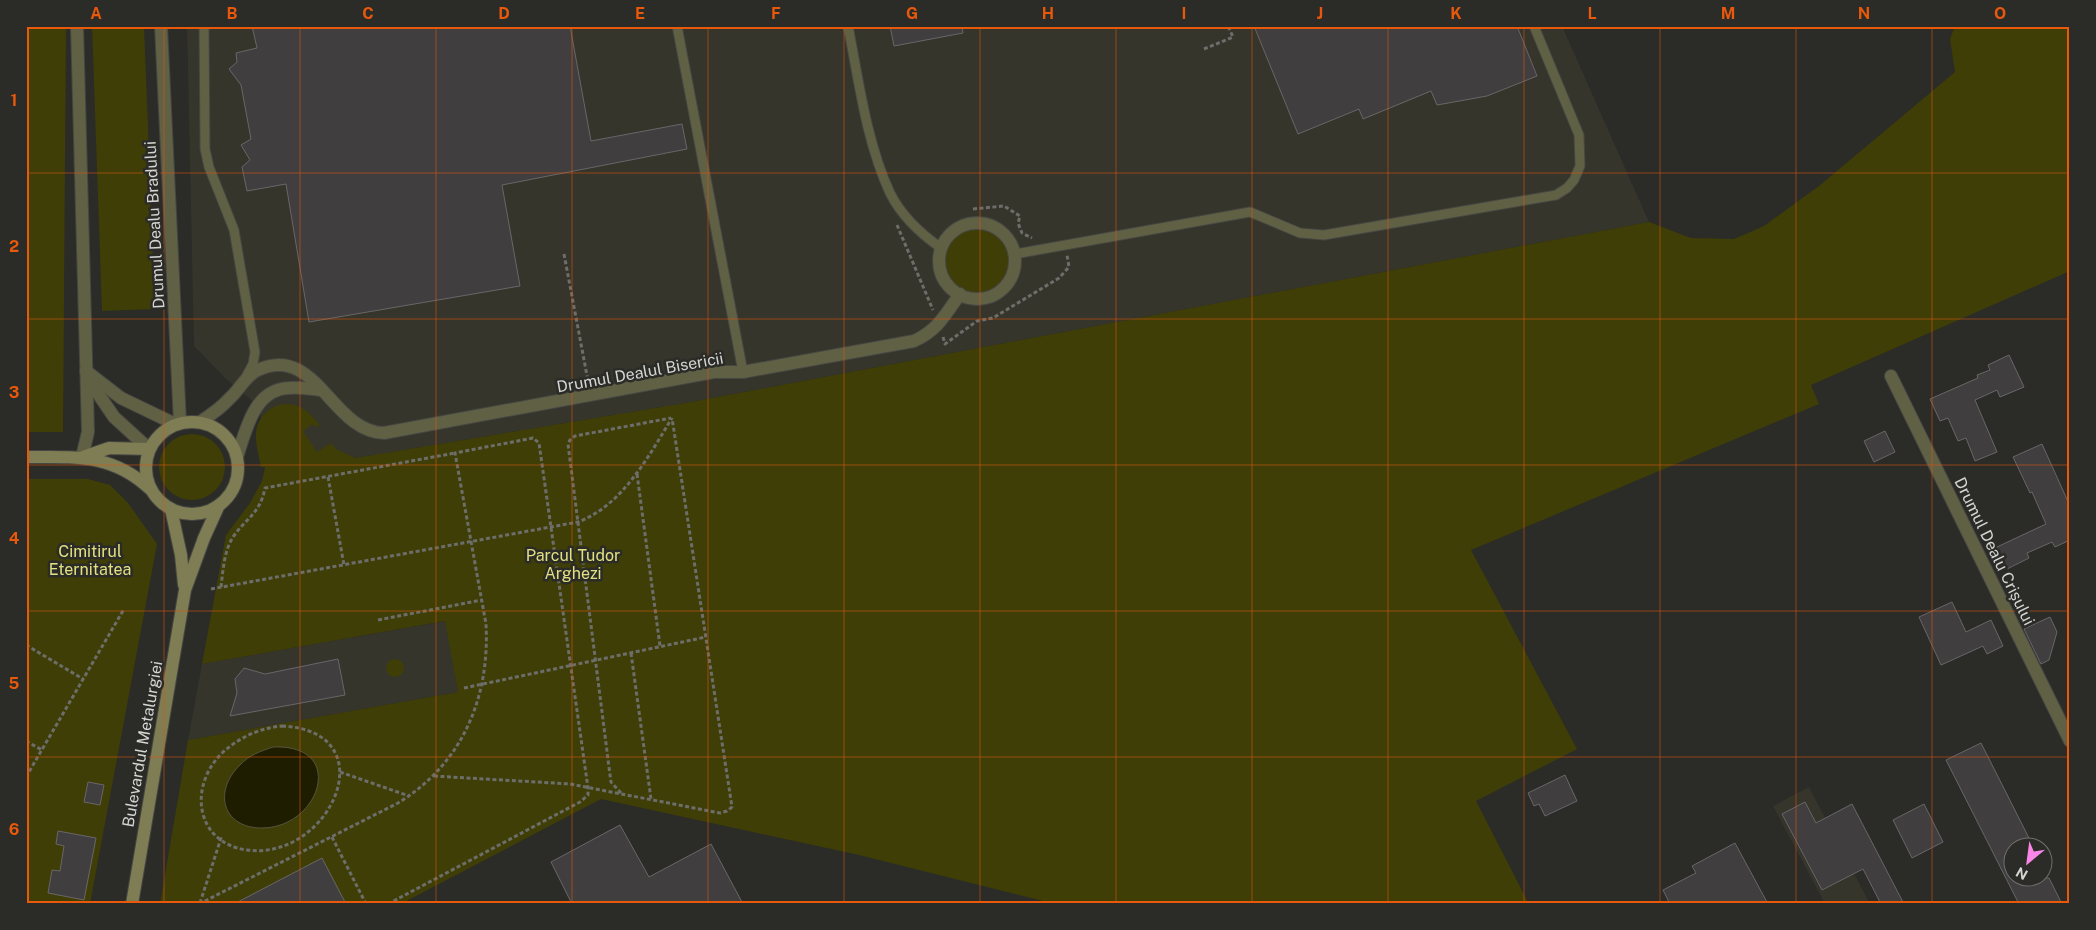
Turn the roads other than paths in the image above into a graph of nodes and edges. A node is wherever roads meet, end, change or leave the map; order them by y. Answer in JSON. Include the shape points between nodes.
{"nodes":[{"id":1,"x":78,"y":26,"type":"edge"},
{"id":2,"x":161,"y":26,"type":"edge"},
{"id":3,"x":204,"y":26,"type":"edge"},
{"id":4,"x":677,"y":26,"type":"edge"},
{"id":5,"x":848,"y":26,"type":"edge"},
{"id":6,"x":1534,"y":26,"type":"edge"},
{"id":7,"x":941,"y":248,"type":"junction"},
{"id":8,"x":1015,"y":254,"type":"junction"},
{"id":9,"x":960,"y":294,"type":"junction"},
{"id":10,"x":86,"y":371,"type":"junction"},
{"id":11,"x":743,"y":372,"type":"junction"},
{"id":12,"x":1891,"y":376,"type":"dead end"},
{"id":13,"x":242,"y":383,"type":"junction"},
{"id":14,"x":320,"y":390,"type":"junction"},
{"id":15,"x":200,"y":422,"type":"junction"},
{"id":16,"x":178,"y":424,"type":"junction"},
{"id":17,"x":149,"y":449,"type":"junction"},
{"id":18,"x":26,"y":457,"type":"edge"},
{"id":19,"x":82,"y":457,"type":"junction"},
{"id":20,"x":237,"y":457,"type":"junction"},
{"id":21,"x":150,"y":488,"type":"junction"},
{"id":22,"x":219,"y":505,"type":"junction"},
{"id":23,"x":170,"y":509,"type":"junction"},
{"id":24,"x":185,"y":590,"type":"junction"},
{"id":25,"x":2070,"y":740,"type":"edge"},
{"id":26,"x":132,"y":904,"type":"edge"}],
"edges":[{"from":1,"to":10,"type":"street"},
{"from":2,"to":16,"type":"street","name":"Drumul Dealu Bradului"},
{"from":3,"to":13,"type":"lane","via":[[205,149],[234,230],[255,352],[253,364]]},
{"from":4,"to":11,"type":"lane"},
{"from":5,"to":7,"type":"lane","via":[[871,139],[890,193],[906,217]]},
{"from":6,"to":8,"type":"lane","via":[[1579,134],[1580,166],[1574,180],[1556,195],[1324,235],[1300,233],[1250,212]]},
{"from":7,"to":8,"type":"street","via":[[955,230],[983,223],[1005,235]]},
{"from":7,"to":9,"type":"street","via":[[940,264],[944,279]]},
{"from":8,"to":9,"type":"street","via":[[1013,274],[1000,291],[980,298]]},
{"from":9,"to":11,"type":"street","name":"Drumul Dealul Bisericii","via":[[939,325],[914,341]]},
{"from":10,"to":16,"type":"street","via":[[121,398]]},
{"from":10,"to":17,"type":"street","via":[[114,417]]},
{"from":10,"to":19,"type":"street","via":[[88,432]]},
{"from":11,"to":14,"type":"street","name":"Drumul Dealul Bisericii","via":[[714,372],[384,433],[363,429]]},
{"from":12,"to":25,"type":"street","name":"Drumul Dealu Crișului"},
{"from":13,"to":14,"type":"street","name":"Drumul Dealul Bisericii","via":[[264,368],[288,365],[309,376]]},
{"from":13,"to":15,"type":"street","name":"Drumul Dealul Bisericii","via":[[229,400]]},
{"from":14,"to":20,"type":"street","via":[[287,388],[265,396],[252,415]]},
{"from":15,"to":16,"type":"main road"},
{"from":15,"to":20,"type":"main road","via":[[224,434]]},
{"from":16,"to":17,"type":"main road","via":[[158,436]]},
{"from":17,"to":19,"type":"main road","via":[[109,448]]},
{"from":17,"to":21,"type":"main road","via":[[145,469]]},
{"from":18,"to":19,"type":"main road"},
{"from":19,"to":21,"type":"main road","via":[[120,466]]},
{"from":20,"to":22,"type":"main road","via":[[235,484]]},
{"from":21,"to":23,"type":"main road","via":[[155,497]]},
{"from":22,"to":23,"type":"main road","via":[[196,514]]},
{"from":22,"to":24,"type":"main road","name":"Bulevardul Metalurgiei"},
{"from":23,"to":24,"type":"main road","name":"Bulevardul Metalurgiei","via":[[182,555]]},
{"from":24,"to":26,"type":"main road","name":"Bulevardul Metalurgiei"}]}
